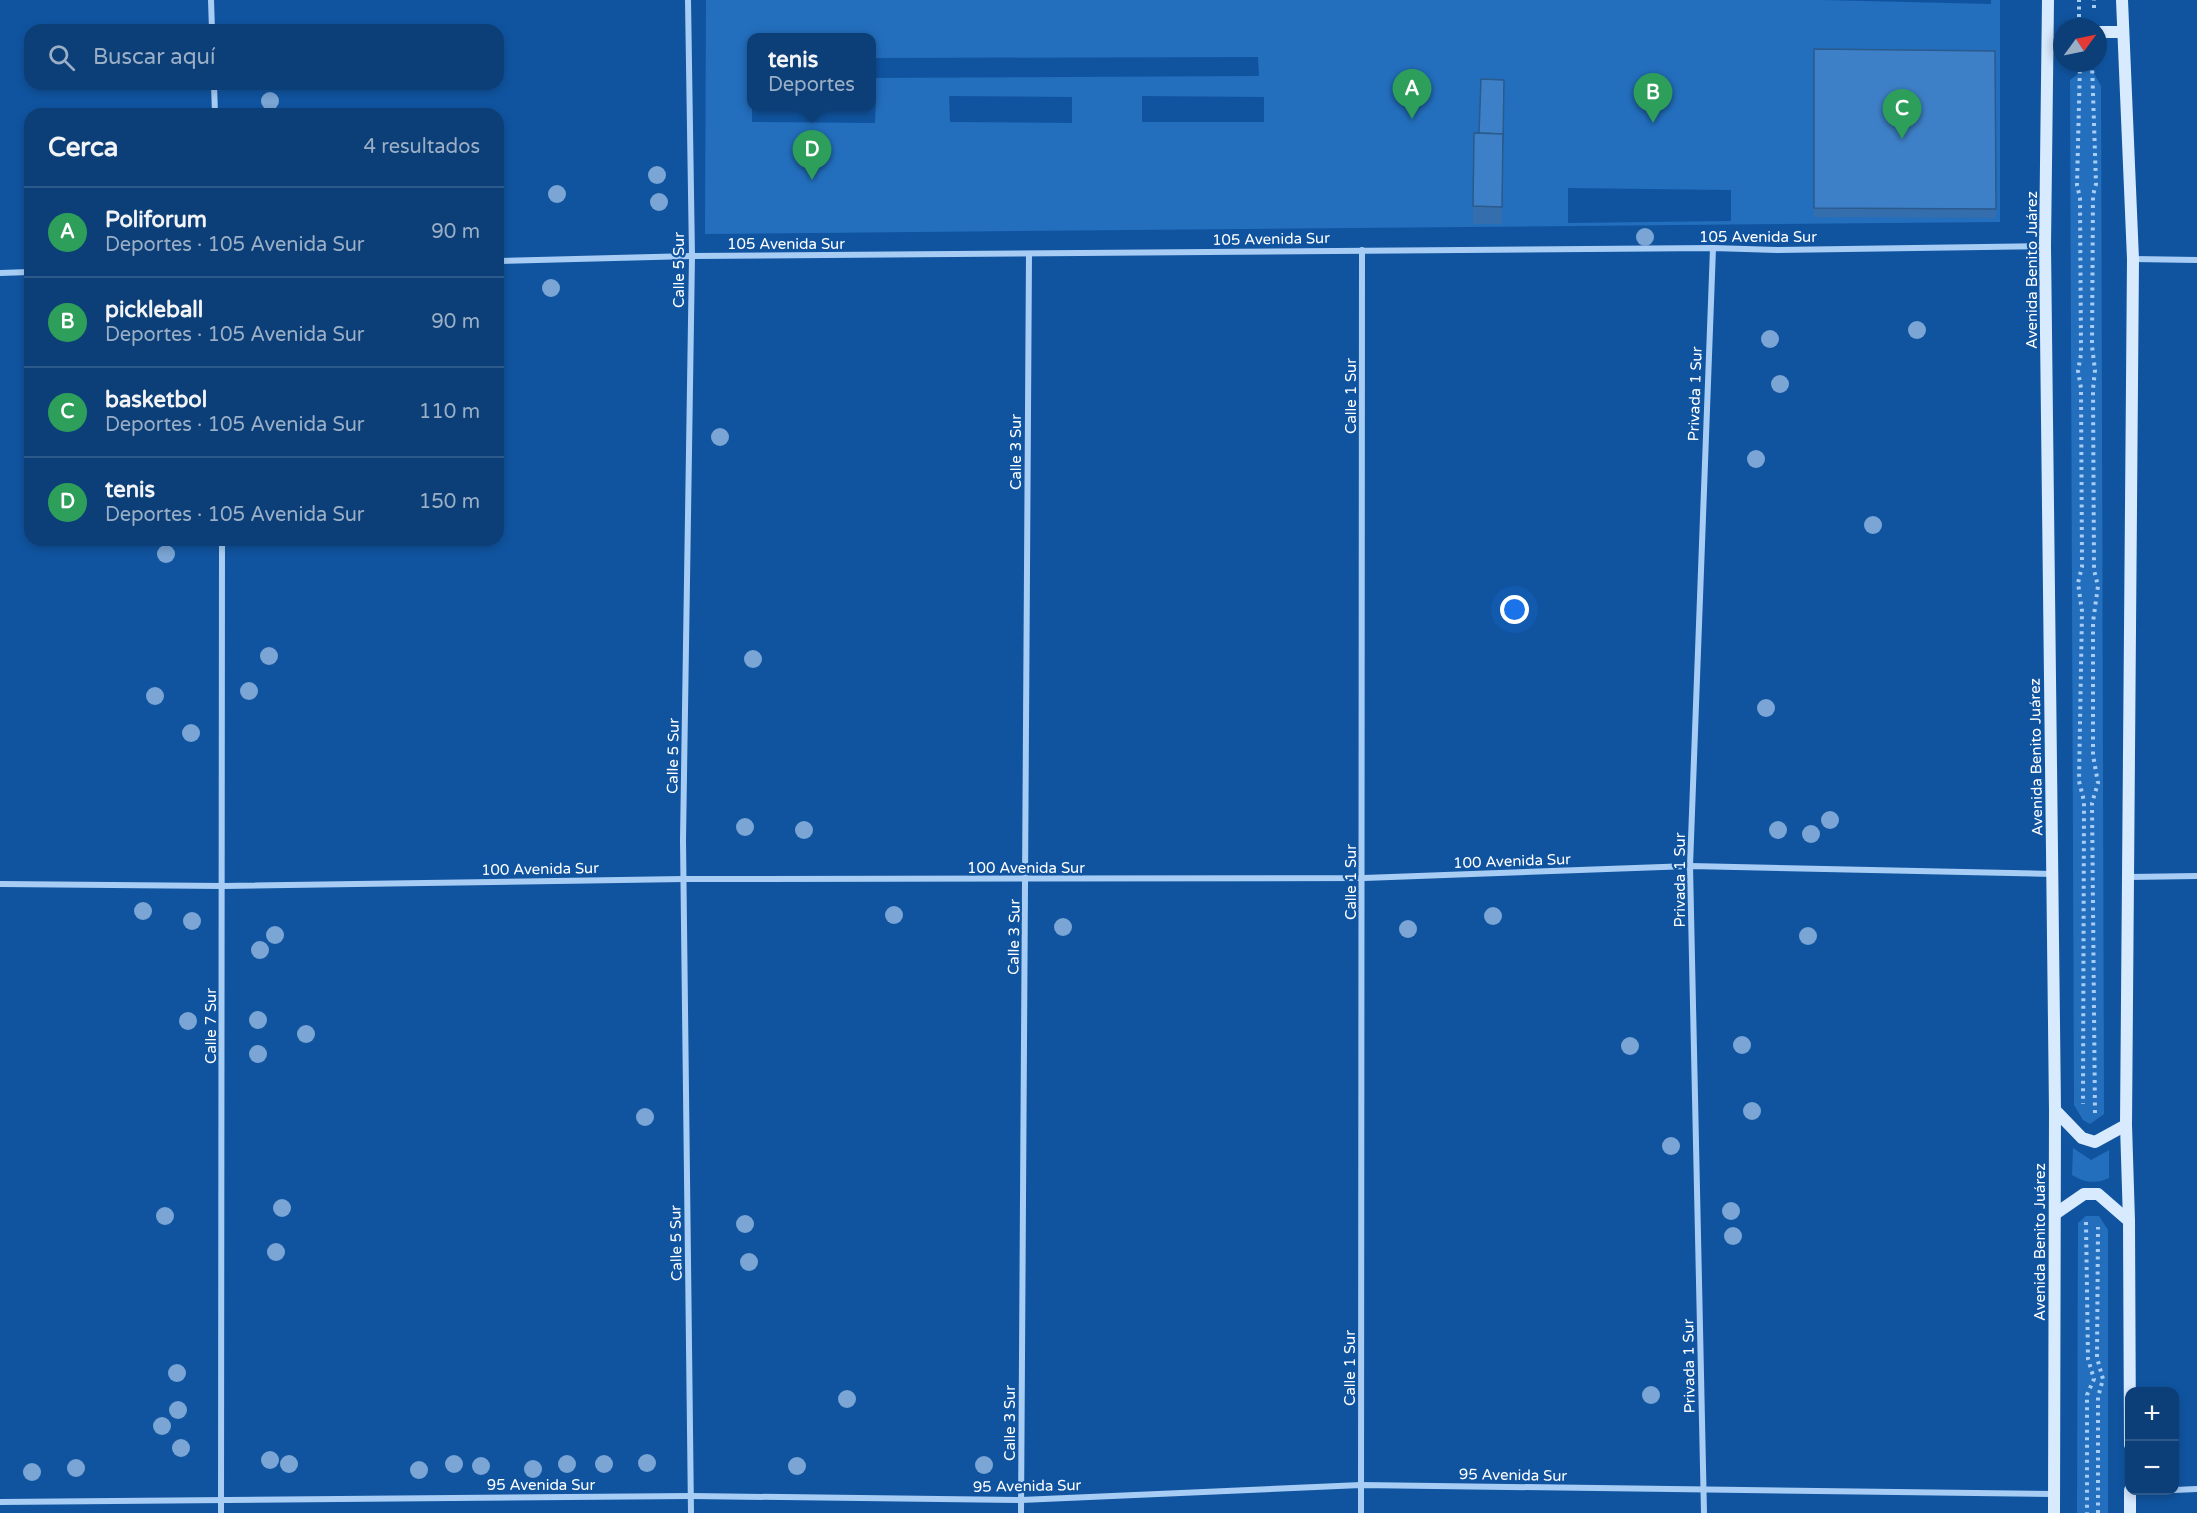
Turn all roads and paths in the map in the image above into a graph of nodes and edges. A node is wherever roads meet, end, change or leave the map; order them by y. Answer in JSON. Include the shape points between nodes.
{"nodes":[{"id":1,"x":211,"y":0,"type":"edge"},
{"id":2,"x":688,"y":0,"type":"edge"},
{"id":3,"x":2048,"y":0,"type":"edge"},
{"id":4,"x":2122,"y":0,"type":"edge"},
{"id":5,"x":212,"y":24,"type":"edge"},
{"id":6,"x":2048,"y":32,"type":"junction"},
{"id":7,"x":2053,"y":32,"type":"edge"},
{"id":8,"x":2107,"y":32,"type":"edge"},
{"id":9,"x":2122,"y":32,"type":"junction"},
{"id":10,"x":2080,"y":72,"type":"edge"},
{"id":11,"x":2092,"y":72,"type":"edge"},
{"id":12,"x":214,"y":90,"type":"edge"},
{"id":13,"x":215,"y":108,"type":"edge"},
{"id":14,"x":2045,"y":246,"type":"junction"},
{"id":15,"x":1713,"y":248,"type":"junction"},
{"id":16,"x":1362,"y":250,"type":"junction"},
{"id":17,"x":1029,"y":254,"type":"junction"},
{"id":18,"x":692,"y":256,"type":"junction"},
{"id":19,"x":2133,"y":259,"type":"junction"},
{"id":20,"x":2197,"y":260,"type":"edge"},
{"id":21,"x":504,"y":261,"type":"edge"},
{"id":22,"x":24,"y":272,"type":"edge"},
{"id":23,"x":0,"y":273,"type":"edge"},
{"id":24,"x":222,"y":546,"type":"edge"},
{"id":25,"x":1690,"y":866,"type":"junction"},
{"id":26,"x":2052,"y":874,"type":"junction"},
{"id":27,"x":2197,"y":876,"type":"edge"},
{"id":28,"x":1364,"y":878,"type":"junction"},
{"id":29,"x":2129,"y":878,"type":"junction"},
{"id":30,"x":684,"y":879,"type":"junction"},
{"id":31,"x":1027,"y":880,"type":"junction"},
{"id":32,"x":0,"y":884,"type":"edge"},
{"id":33,"x":223,"y":886,"type":"junction"},
{"id":34,"x":2055,"y":1110,"type":"junction"},
{"id":35,"x":2126,"y":1125,"type":"junction"},
{"id":36,"x":2082,"y":1138,"type":"junction"},
{"id":37,"x":2096,"y":1142,"type":"junction"},
{"id":38,"x":2084,"y":1194,"type":"junction"},
{"id":39,"x":2098,"y":1194,"type":"junction"},
{"id":40,"x":2055,"y":1214,"type":"junction"},
{"id":41,"x":2129,"y":1221,"type":"junction"},
{"id":42,"x":2130,"y":1441,"type":"edge"},
{"id":43,"x":1361,"y":1485,"type":"junction"},
{"id":44,"x":2197,"y":1489,"type":"edge"},
{"id":45,"x":1704,"y":1490,"type":"junction"},
{"id":46,"x":2179,"y":1490,"type":"edge"},
{"id":47,"x":2054,"y":1494,"type":"junction"},
{"id":48,"x":2130,"y":1495,"type":"edge"},
{"id":49,"x":691,"y":1496,"type":"junction"},
{"id":50,"x":221,"y":1500,"type":"junction"},
{"id":51,"x":1021,"y":1500,"type":"junction"},
{"id":52,"x":0,"y":1502,"type":"edge"},
{"id":53,"x":221,"y":1513,"type":"edge"},
{"id":54,"x":691,"y":1513,"type":"edge"},
{"id":55,"x":1022,"y":1513,"type":"edge"},
{"id":56,"x":1361,"y":1513,"type":"edge"},
{"id":57,"x":1704,"y":1513,"type":"edge"},
{"id":58,"x":2054,"y":1513,"type":"edge"},
{"id":59,"x":2087,"y":1513,"type":"edge"},
{"id":60,"x":2098,"y":1513,"type":"edge"},
{"id":61,"x":2130,"y":1513,"type":"edge"}],
"edges":[{"from":1,"to":5,"type":"street"},
{"from":2,"to":18,"type":"street","name":"Calle 5 Sur"},
{"from":3,"to":6,"type":"main road","name":"Avenida Benito Juárez"},
{"from":4,"to":9,"type":"main road"},
{"from":6,"to":7,"type":"main road"},
{"from":6,"to":14,"type":"main road","name":"Avenida Benito Juárez"},
{"from":8,"to":9,"type":"main road"},
{"from":9,"to":19,"type":"main road"},
{"from":10,"to":36,"type":"path","via":[[2077,185],[2082,567],[2078,583],[2082,623],[2079,781],[2084,801]]},
{"from":11,"to":37,"type":"path","via":[[2096,184],[2092,311],[2094,570],[2098,586],[2093,622],[2093,755],[2098,783],[2092,803]]},
{"from":12,"to":13,"type":"street"},
{"from":14,"to":15,"type":"street","name":"105 Avenida Sur"},
{"from":14,"to":26,"type":"main road","name":"Avenida Benito Juárez"},
{"from":15,"to":16,"type":"street","name":"105 Avenida Sur"},
{"from":15,"to":25,"type":"street","name":"Privada 1 Sur"},
{"from":16,"to":17,"type":"street","name":"105 Avenida Sur"},
{"from":16,"to":28,"type":"street","name":"Calle 1 Sur"},
{"from":17,"to":18,"type":"street","name":"105 Avenida Sur"},
{"from":17,"to":31,"type":"street","name":"Calle 3 Sur"},
{"from":18,"to":21,"type":"street","name":"105 Avenida Sur"},
{"from":18,"to":30,"type":"street","name":"Calle 5 Sur"},
{"from":19,"to":20,"type":"street"},
{"from":19,"to":29,"type":"main road"},
{"from":22,"to":23,"type":"street"},
{"from":24,"to":33,"type":"street","name":"Calle 7 Sur"},
{"from":25,"to":26,"type":"street","name":"100 Avenida Sur"},
{"from":25,"to":28,"type":"street","name":"100 Avenida Sur"},
{"from":25,"to":45,"type":"street","name":"Privada 1 Sur"},
{"from":26,"to":34,"type":"main road","name":"Avenida Benito Juárez"},
{"from":27,"to":29,"type":"street"},
{"from":28,"to":31,"type":"street","name":"100 Avenida Sur"},
{"from":28,"to":43,"type":"street","name":"Calle 1 Sur"},
{"from":29,"to":35,"type":"main road"},
{"from":30,"to":31,"type":"street","name":"100 Avenida Sur"},
{"from":30,"to":33,"type":"street","name":"100 Avenida Sur"},
{"from":30,"to":49,"type":"street","name":"Calle 5 Sur"},
{"from":31,"to":51,"type":"street","name":"Calle 3 Sur"},
{"from":32,"to":33,"type":"street","name":"100 Avenida Sur"},
{"from":33,"to":50,"type":"street","name":"Calle 7 Sur"},
{"from":34,"to":36,"type":"main road"},
{"from":34,"to":40,"type":"main road","name":"Avenida Benito Juárez"},
{"from":35,"to":37,"type":"main road"},
{"from":35,"to":41,"type":"main road"},
{"from":36,"to":37,"type":"main road"},
{"from":38,"to":39,"type":"main road"},
{"from":38,"to":40,"type":"main road"},
{"from":38,"to":59,"type":"path","via":[[2088,1359],[2094,1379],[2087,1395]]},
{"from":39,"to":41,"type":"main road"},
{"from":39,"to":60,"type":"path","via":[[2097,1358],[2103,1379],[2098,1397]]},
{"from":40,"to":47,"type":"main road","name":"Avenida Benito Juárez"},
{"from":41,"to":42,"type":"main road"},
{"from":43,"to":45,"type":"street","name":"95 Avenida Sur"},
{"from":43,"to":51,"type":"street","name":"95 Avenida Sur"},
{"from":43,"to":56,"type":"street","name":"Calle 1 Sur"},
{"from":44,"to":46,"type":"street"},
{"from":45,"to":47,"type":"street","name":"95 Avenida Sur"},
{"from":45,"to":57,"type":"street","name":"Privada 1 Sur"},
{"from":47,"to":58,"type":"main road","name":"Avenida Benito Juárez"},
{"from":48,"to":61,"type":"main road"},
{"from":49,"to":50,"type":"street","name":"95 Avenida Sur"},
{"from":49,"to":51,"type":"street","name":"95 Avenida Sur"},
{"from":49,"to":54,"type":"street","name":"Calle 5 Sur"},
{"from":50,"to":52,"type":"street","name":"95 Avenida Sur"},
{"from":50,"to":53,"type":"street","name":"Calle 7 Sur"},
{"from":51,"to":55,"type":"street","name":"Calle 3 Sur"}]}
